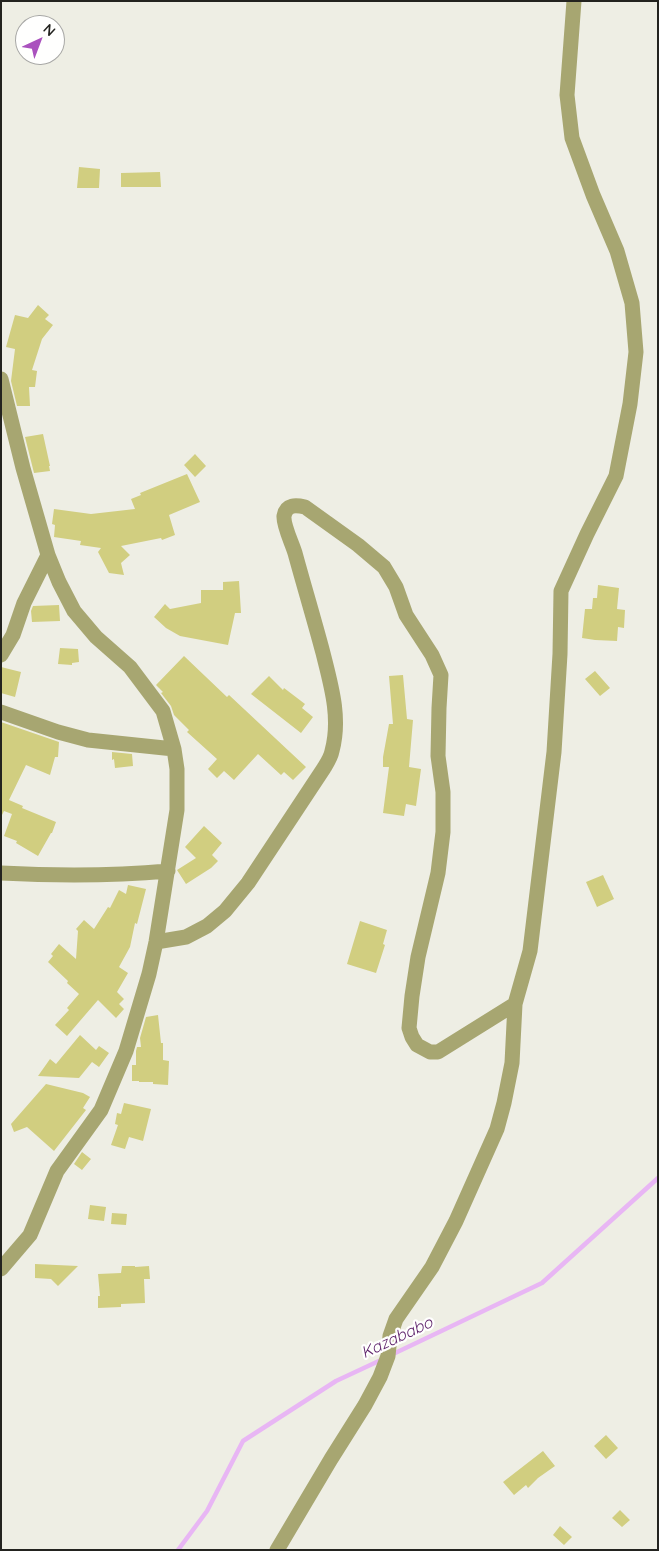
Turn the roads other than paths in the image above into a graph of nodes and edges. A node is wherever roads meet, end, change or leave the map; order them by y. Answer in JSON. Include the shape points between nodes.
{"nodes":[{"id":1,"x":574,"y":1,"type":"edge"},
{"id":2,"x":1,"y":379,"type":"edge"},
{"id":3,"x":48,"y":555,"type":"junction"},
{"id":4,"x":1,"y":656,"type":"edge"},
{"id":5,"x":1,"y":712,"type":"edge"},
{"id":6,"x":174,"y":749,"type":"junction"},
{"id":7,"x":168,"y":871,"type":"junction"},
{"id":8,"x":3,"y":872,"type":"edge"},
{"id":9,"x":156,"y":942,"type":"junction"},
{"id":10,"x":515,"y":1004,"type":"junction"},
{"id":11,"x":1,"y":1269,"type":"edge"},
{"id":12,"x":278,"y":1550,"type":"edge"}],
"edges":[{"from":1,"to":10,"type":"street","via":[[567,95],[572,138],[619,260],[632,304],[636,352],[616,476],[561,591],[554,752],[530,951]]},
{"from":2,"to":3,"type":"street"},
{"from":3,"to":4,"type":"street"},
{"from":3,"to":6,"type":"street","via":[[74,611],[96,637],[130,667],[163,711]]},
{"from":5,"to":6,"type":"street","via":[[88,740]]},
{"from":6,"to":7,"type":"street","via":[[177,810]]},
{"from":7,"to":8,"type":"street","via":[[42,876]]},
{"from":7,"to":9,"type":"street"},
{"from":9,"to":10,"type":"street","via":[[186,937],[225,911],[248,883],[332,752],[336,730],[334,699],[316,624],[285,525],[287,510],[296,505],[305,507],[384,567],[396,587],[406,615],[441,675],[438,756],[443,792],[442,832],[438,873],[412,996],[409,1028],[412,1037],[417,1045],[430,1052],[438,1052]]},
{"from":9,"to":11,"type":"street","via":[[126,1051],[102,1110],[57,1171],[30,1235]]},
{"from":10,"to":12,"type":"street","via":[[512,1063],[497,1129],[432,1267],[396,1318],[380,1377]]}]}
